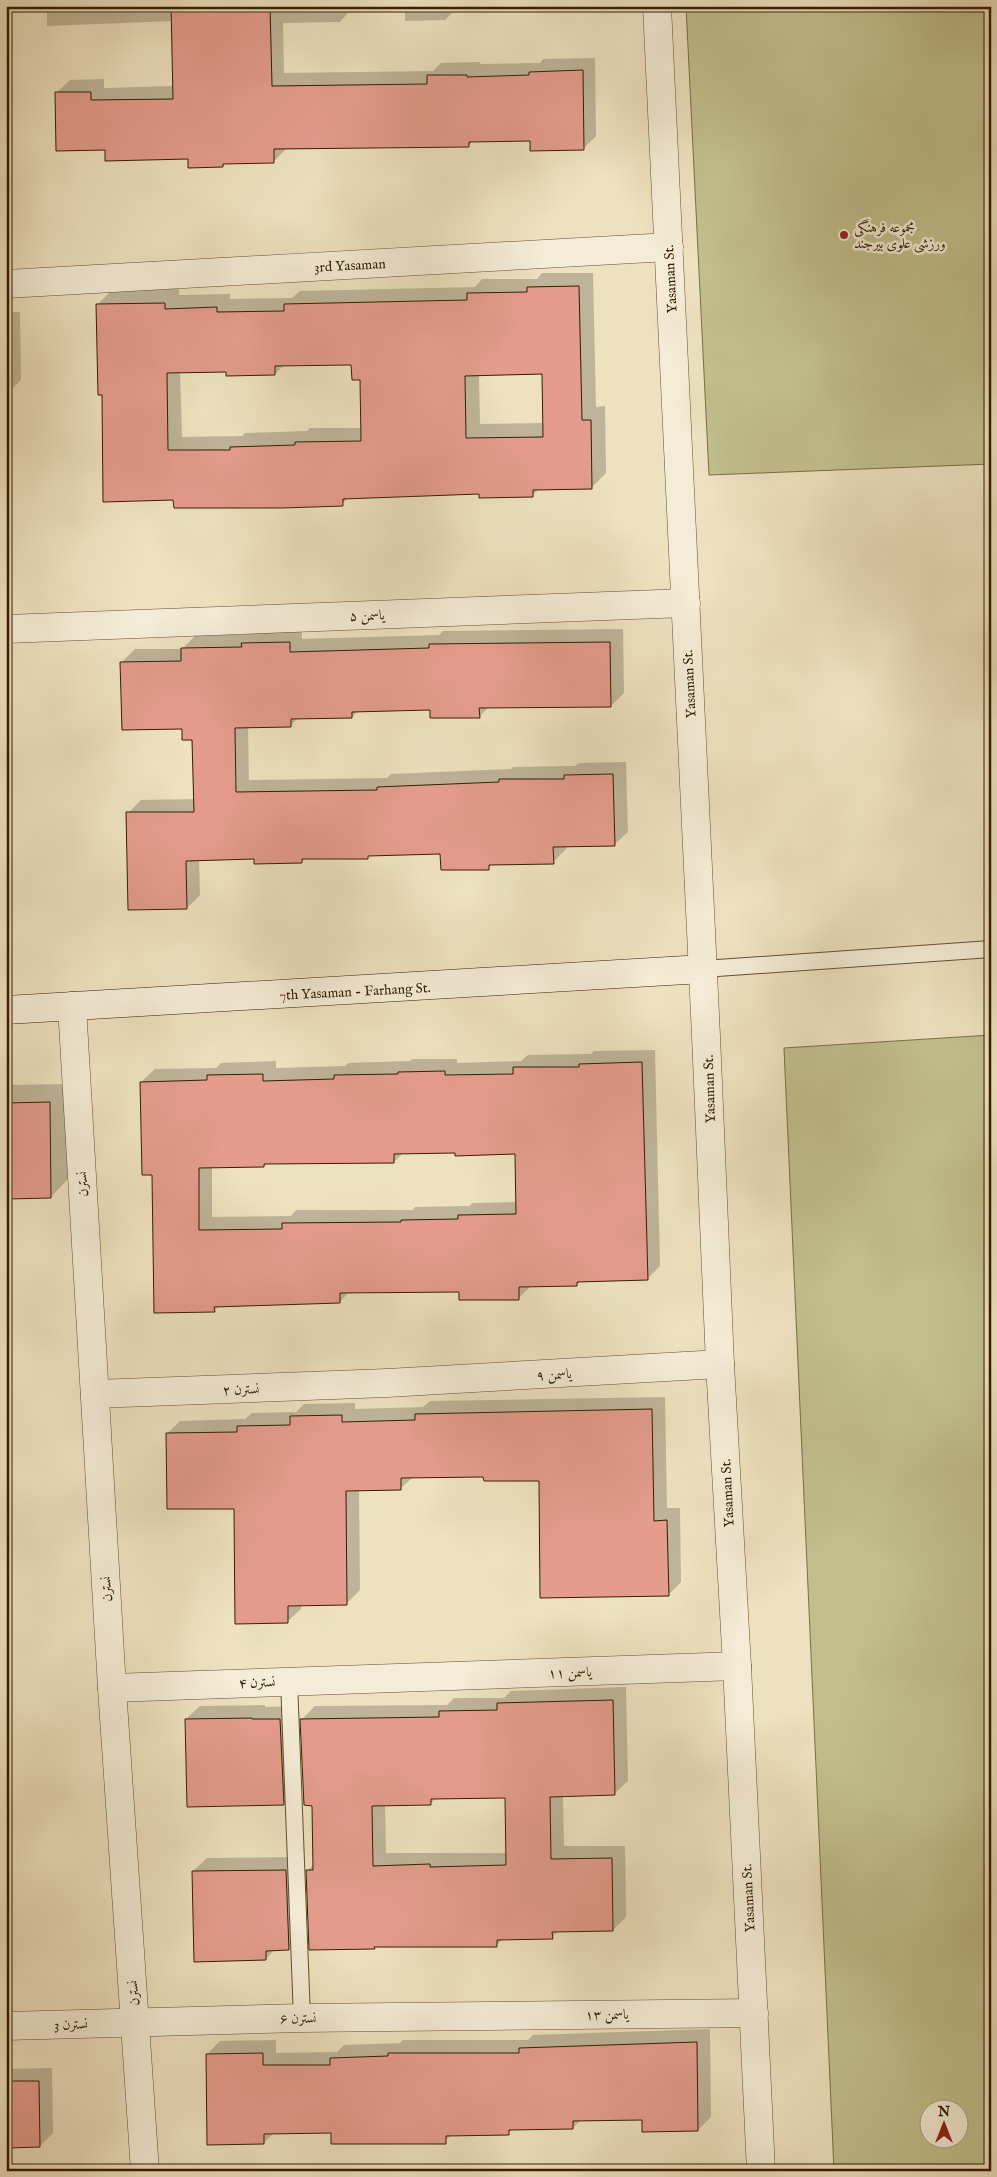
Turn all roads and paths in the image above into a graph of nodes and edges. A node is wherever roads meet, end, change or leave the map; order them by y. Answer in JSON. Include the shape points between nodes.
{"nodes":[{"id":1,"x":657,"y":6,"type":"edge"},
{"id":2,"x":669,"y":247,"type":"junction"},
{"id":3,"x":19,"y":284,"type":"edge"},
{"id":4,"x":686,"y":603,"type":"junction"},
{"id":5,"x":6,"y":630,"type":"edge"},
{"id":6,"x":991,"y":949,"type":"edge"},
{"id":7,"x":703,"y":970,"type":"junction"},
{"id":8,"x":72,"y":1006,"type":"junction"},
{"id":9,"x":6,"y":1010,"type":"edge"},
{"id":10,"x":720,"y":1364,"type":"junction"},
{"id":11,"x":387,"y":1383,"type":"joint"},
{"id":12,"x":95,"y":1394,"type":"junction"},
{"id":13,"x":737,"y":1666,"type":"junction"},
{"id":14,"x":402,"y":1677,"type":"joint"},
{"id":15,"x":288,"y":1681,"type":"junction"},
{"id":16,"x":112,"y":1688,"type":"junction"},
{"id":17,"x":754,"y":2013,"type":"junction"},
{"id":18,"x":460,"y":2016,"type":"joint"},
{"id":19,"x":302,"y":2018,"type":"junction"},
{"id":20,"x":135,"y":2022,"type":"junction"},
{"id":21,"x":6,"y":2026,"type":"edge"},
{"id":22,"x":145,"y":2171,"type":"edge"},
{"id":23,"x":761,"y":2171,"type":"edge"}],
"edges":[{"from":1,"to":2,"type":"street","name":"Yasaman St."},
{"from":2,"to":3,"type":"street","name":"3rd Yasaman"},
{"from":2,"to":4,"type":"street","name":"Yasaman St."},
{"from":4,"to":5,"type":"street","name":"یاسمن ۵"},
{"from":4,"to":7,"type":"street","name":"Yasaman St."},
{"from":6,"to":7,"type":"lane"},
{"from":7,"to":8,"type":"street","name":"7th Yasaman - Farhang St."},
{"from":7,"to":10,"type":"street","name":"Yasaman St."},
{"from":8,"to":9,"type":"street","name":"7th Yasaman - Farhang St."},
{"from":8,"to":12,"type":"street","name":"نسترن"},
{"from":10,"to":11,"type":"street","name":"یاسمن ۹"},
{"from":10,"to":13,"type":"street","name":"Yasaman St."},
{"from":11,"to":12,"type":"street","name":"نسترن ۲"},
{"from":12,"to":16,"type":"street","name":"نسترن"},
{"from":13,"to":14,"type":"street","name":"یاسمن ۱۱"},
{"from":13,"to":17,"type":"street","name":"Yasaman St."},
{"from":14,"to":15,"type":"street","name":"نسترن ۴"},
{"from":15,"to":16,"type":"street","name":"نسترن ۴"},
{"from":15,"to":19,"type":"lane"},
{"from":16,"to":20,"type":"street","name":"نسترن"},
{"from":17,"to":18,"type":"street","name":"یاسمن ۱۳"},
{"from":17,"to":23,"type":"street","name":"Yasaman St."},
{"from":18,"to":19,"type":"street","name":"نسترن ۶"},
{"from":19,"to":20,"type":"street","name":"نسترن ۶"},
{"from":20,"to":21,"type":"street","name":"نسترن 3"},
{"from":20,"to":22,"type":"street","name":"نسترن"}]}
